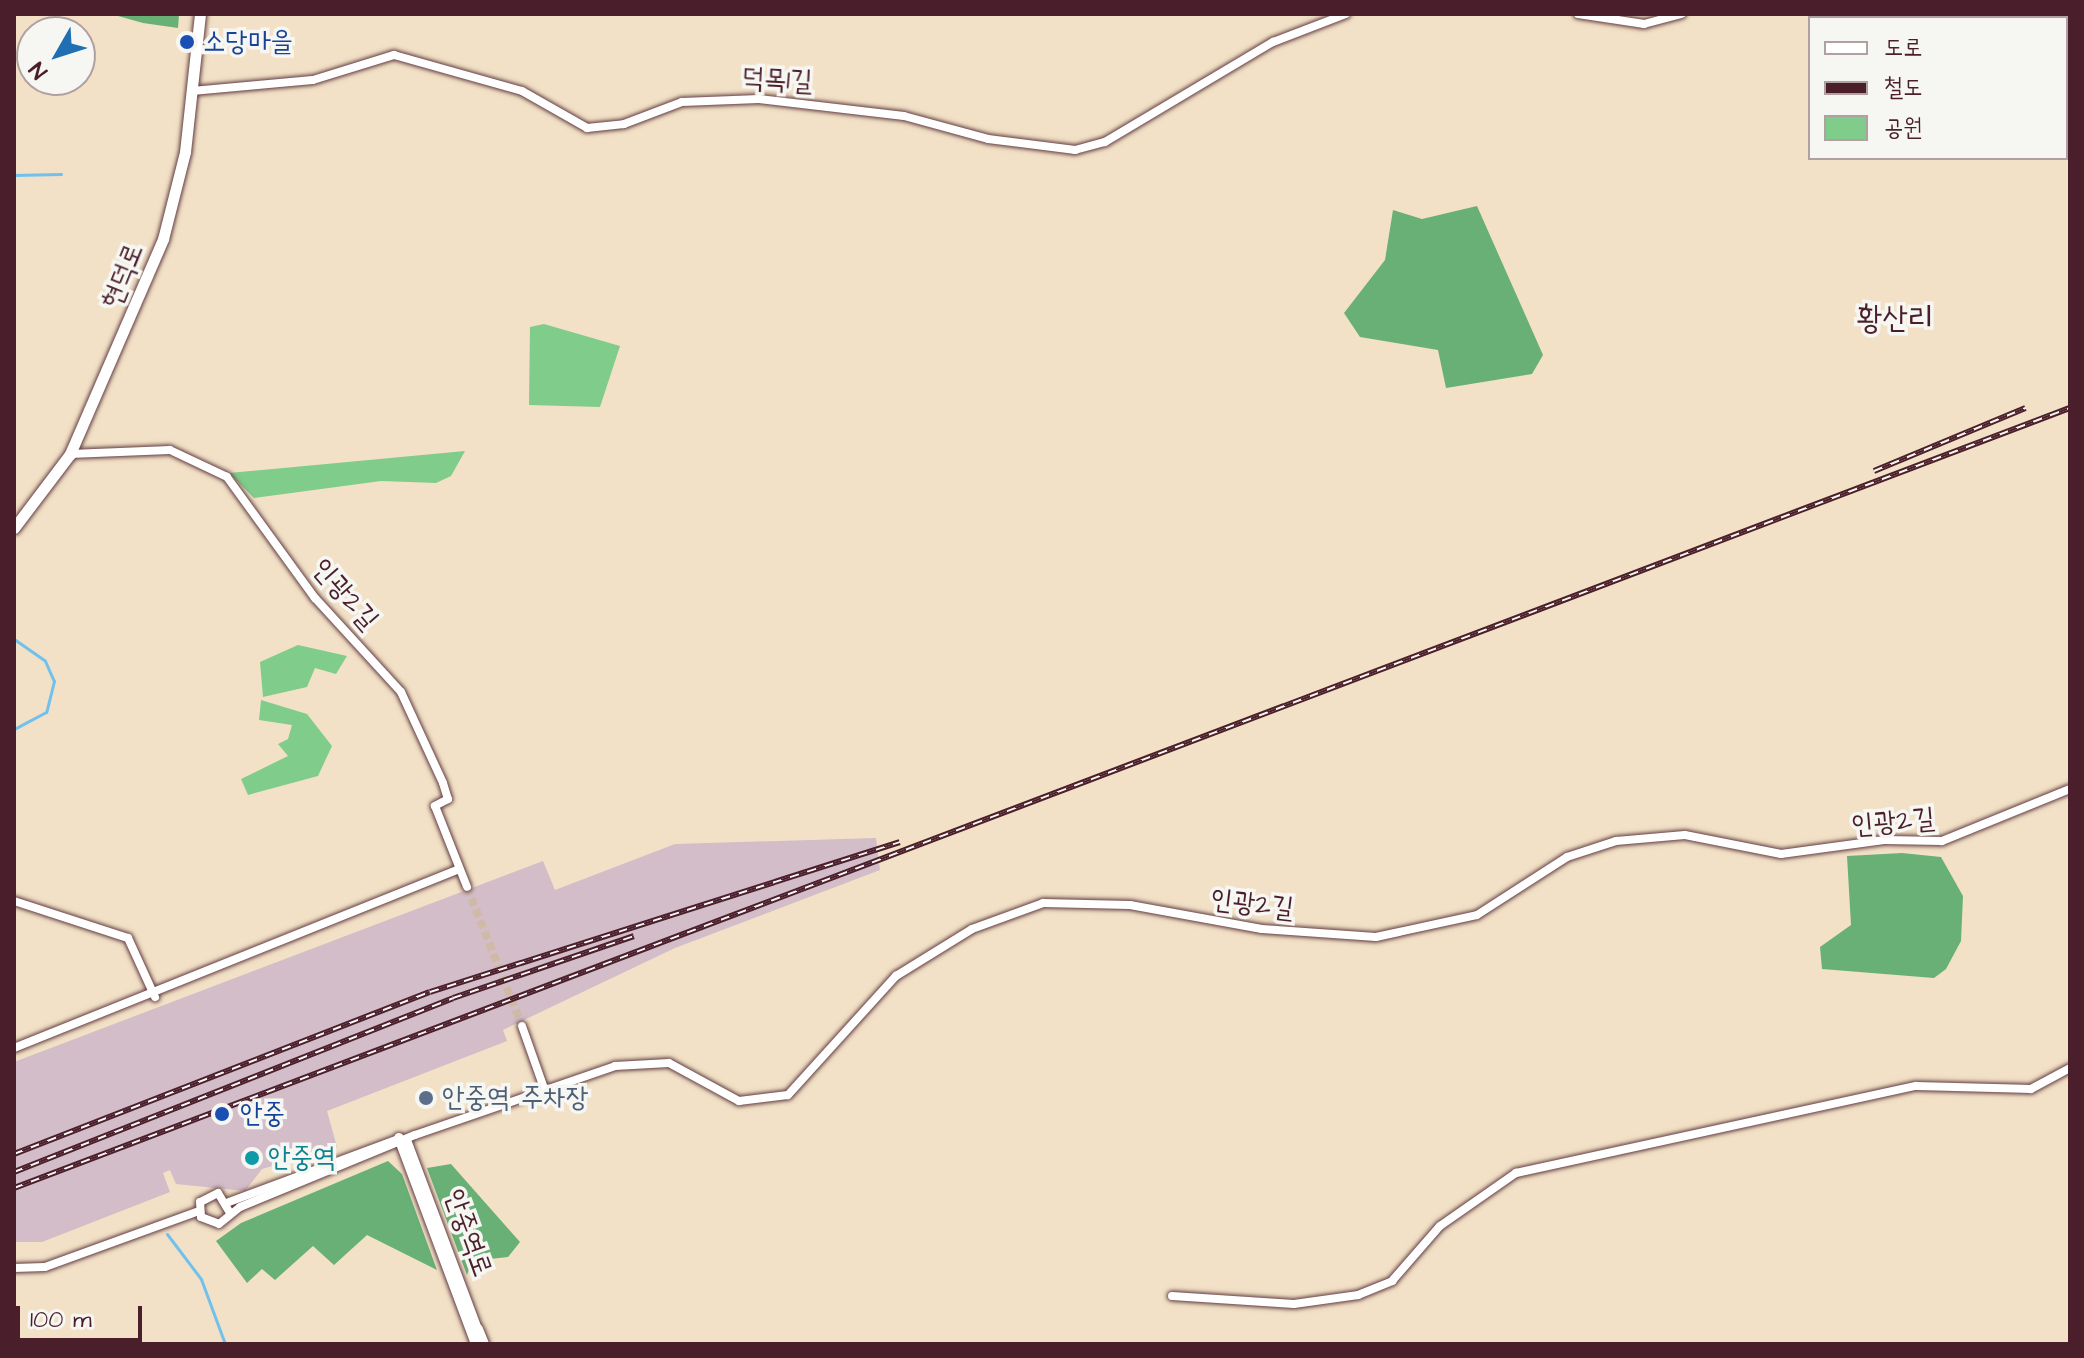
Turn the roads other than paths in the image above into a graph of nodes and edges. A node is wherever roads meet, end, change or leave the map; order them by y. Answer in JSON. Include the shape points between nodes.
{"nodes":[{"id":1,"x":200,"y":14,"type":"edge"},
{"id":2,"x":1346,"y":14,"type":"edge"},
{"id":3,"x":1578,"y":14,"type":"edge"},
{"id":4,"x":1682,"y":14,"type":"edge"},
{"id":5,"x":1596,"y":18,"type":"edge"},
{"id":6,"x":192,"y":91,"type":"junction"},
{"id":7,"x":70,"y":454,"type":"junction"},
{"id":8,"x":14,"y":528,"type":"edge"},
{"id":9,"x":2070,"y":789,"type":"edge"},
{"id":10,"x":459,"y":869,"type":"junction"},
{"id":11,"x":467,"y":887,"type":"tunnel mouth"},
{"id":12,"x":14,"y":901,"type":"edge"},
{"id":13,"x":155,"y":997,"type":"junction"},
{"id":14,"x":522,"y":1026,"type":"tunnel mouth"},
{"id":15,"x":14,"y":1048,"type":"edge"},
{"id":16,"x":2070,"y":1068,"type":"edge"},
{"id":17,"x":544,"y":1088,"type":"junction"},
{"id":18,"x":402,"y":1140,"type":"junction"},
{"id":19,"x":229,"y":1202,"type":"junction"},
{"id":20,"x":199,"y":1211,"type":"junction"},
{"id":21,"x":230,"y":1213,"type":"junction"},
{"id":22,"x":14,"y":1268,"type":"edge"},
{"id":23,"x":1172,"y":1296,"type":"dead end"},
{"id":24,"x":478,"y":1329,"type":"joint"},
{"id":25,"x":476,"y":1344,"type":"edge"},
{"id":26,"x":484,"y":1344,"type":"edge"}],
"edges":[{"from":1,"to":6,"type":"main road","name":"현덕로"},
{"from":2,"to":6,"type":"street","name":"덕목1길","via":[[1273,42],[1105,142],[1075,150],[988,139],[904,116],[759,99],[682,102],[624,124],[587,128],[522,91],[394,55],[313,80]]},
{"from":3,"to":5,"type":"street"},
{"from":4,"to":5,"type":"street","via":[[1644,24]]},
{"from":6,"to":7,"type":"main road","name":"현덕로","via":[[163,239]]},
{"from":7,"to":8,"type":"main road","name":"현덕로"},
{"from":7,"to":10,"type":"street","name":"인광2길","via":[[170,450],[227,477],[315,598],[401,692],[443,783],[448,799],[435,806]]},
{"from":9,"to":17,"type":"street","name":"인광2길","via":[[1942,841],[1884,840],[1781,854],[1685,835],[1616,841],[1567,857],[1477,915],[1376,937],[1262,929],[1130,905],[1043,903],[972,929],[896,976],[788,1095],[739,1101],[669,1063],[615,1066]]},
{"from":10,"to":11,"type":"street","name":"인광2길"},
{"from":10,"to":13,"type":"street"},
{"from":12,"to":13,"type":"street","via":[[128,938]]},
{"from":13,"to":15,"type":"street"},
{"from":14,"to":17,"type":"street"},
{"from":16,"to":23,"type":"street","via":[[2031,1089],[1916,1086],[1516,1173],[1440,1226],[1392,1281],[1358,1295],[1294,1304]]},
{"from":17,"to":18,"type":"street","name":"인광2길"},
{"from":18,"to":19,"type":"street"},
{"from":18,"to":21,"type":"street"},
{"from":18,"to":24,"type":"street","name":"안중역로"},
{"from":18,"to":25,"type":"street"},
{"from":19,"to":20,"type":"street","via":[[213,1192]]},
{"from":19,"to":21,"type":"street"},
{"from":20,"to":21,"type":"street","via":[[214,1224]]},
{"from":20,"to":22,"type":"street","via":[[45,1267]]},
{"from":24,"to":26,"type":"street","name":"안중역로"}]}
